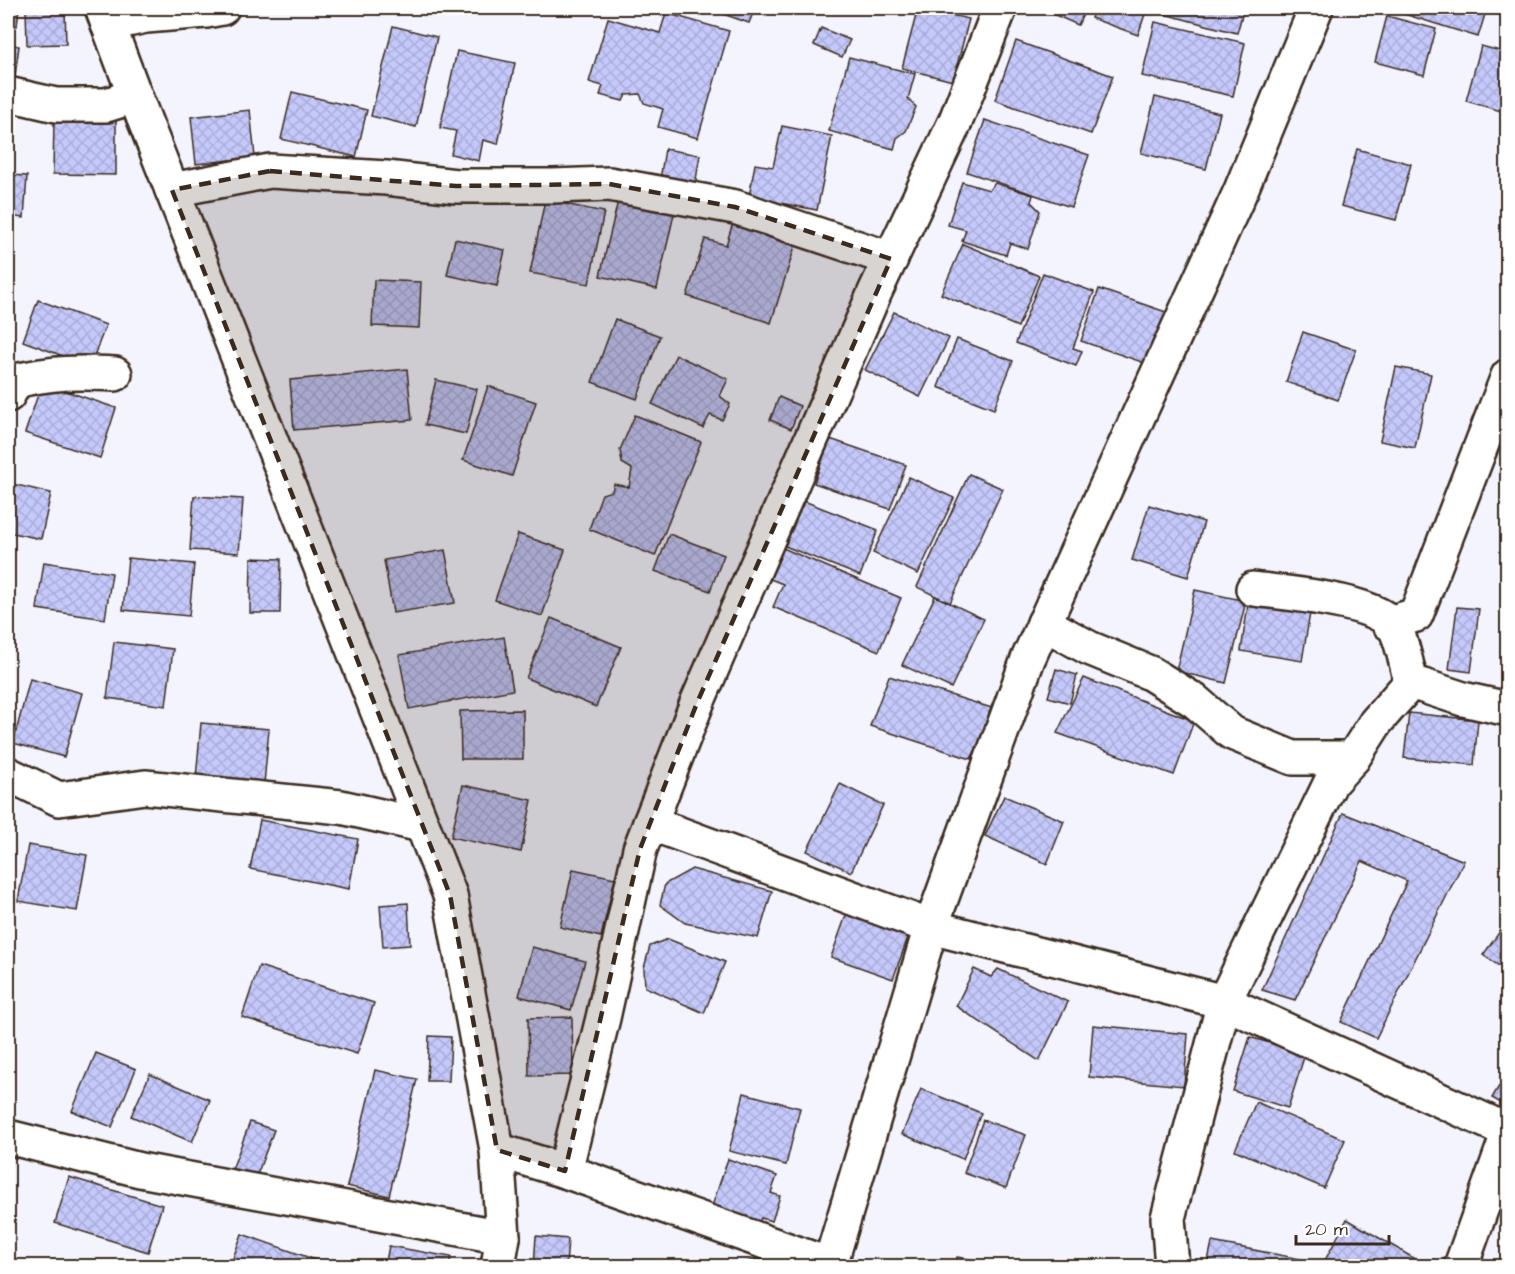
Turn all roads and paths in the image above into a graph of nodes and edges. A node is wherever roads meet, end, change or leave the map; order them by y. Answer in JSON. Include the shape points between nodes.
{"nodes":[{"id":1,"x":222,"y":8,"type":"edge"},
{"id":2,"x":1000,"y":8,"type":"edge"},
{"id":3,"x":1316,"y":8,"type":"edge"},
{"id":4,"x":105,"y":16,"type":"edge"},
{"id":5,"x":8,"y":94,"type":"edge"},
{"id":6,"x":135,"y":96,"type":"junction"},
{"id":7,"x":172,"y":190,"type":"junction"},
{"id":8,"x":891,"y":259,"type":"junction"},
{"id":9,"x":115,"y":374,"type":"dead end"},
{"id":10,"x":1508,"y":376,"type":"edge"},
{"id":11,"x":8,"y":395,"type":"edge"},
{"id":12,"x":1253,"y":589,"type":"dead end"},
{"id":13,"x":1044,"y":623,"type":"junction"},
{"id":14,"x":1389,"y":623,"type":"junction"},
{"id":15,"x":1411,"y":682,"type":"junction"},
{"id":16,"x":1508,"y":709,"type":"edge"},
{"id":17,"x":1353,"y":758,"type":"junction"},
{"id":18,"x":8,"y":774,"type":"edge"},
{"id":19,"x":650,"y":823,"type":"junction"},
{"id":20,"x":421,"y":825,"type":"junction"},
{"id":21,"x":932,"y":927,"type":"junction"},
{"id":22,"x":1224,"y":1002,"type":"junction"},
{"id":23,"x":1508,"y":1133,"type":"edge"},
{"id":24,"x":8,"y":1137,"type":"edge"},
{"id":25,"x":497,"y":1150,"type":"junction"},
{"id":26,"x":565,"y":1171,"type":"junction"},
{"id":27,"x":500,"y":1252,"type":"edge"},
{"id":28,"x":1172,"y":1266,"type":"edge"},
{"id":29,"x":1461,"y":1266,"type":"edge"}],
"edges":[{"from":1,"to":4,"type":"street"},
{"from":2,"to":8,"type":"street","via":[[956,120]]},
{"from":3,"to":13,"type":"street","via":[[1241,190]]},
{"from":4,"to":6,"type":"street"},
{"from":5,"to":6,"type":"street","via":[[56,105],[106,105]]},
{"from":6,"to":7,"type":"street"},
{"from":7,"to":8,"type":"street","via":[[270,171],[456,186],[609,184],[735,207]]},
{"from":7,"to":20,"type":"street"},
{"from":8,"to":19,"type":"street","via":[[697,703]]},
{"from":9,"to":11,"type":"street","via":[[43,374],[16,381]]},
{"from":10,"to":14,"type":"street","via":[[1416,615]]},
{"from":12,"to":14,"type":"street","via":[[1334,600],[1377,613]]},
{"from":13,"to":17,"type":"street","via":[[1089,648],[1150,673],[1195,701],[1232,733],[1293,758]]},
{"from":13,"to":21,"type":"street"},
{"from":14,"to":15,"type":"street","via":[[1395,627]]},
{"from":15,"to":16,"type":"street"},
{"from":15,"to":17,"type":"street","via":[[1376,722]]},
{"from":17,"to":22,"type":"street","via":[[1330,782]]},
{"from":18,"to":20,"type":"street","via":[[59,799],[145,786],[341,807]]},
{"from":19,"to":21,"type":"street"},
{"from":19,"to":26,"type":"street","via":[[640,849]]},
{"from":20,"to":25,"type":"street","via":[[450,896]]},
{"from":21,"to":22,"type":"street"},
{"from":21,"to":26,"type":"street","via":[[830,1266]]},
{"from":22,"to":23,"type":"street"},
{"from":22,"to":28,"type":"street","via":[[1168,1218]]},
{"from":23,"to":29,"type":"street"},
{"from":24,"to":27,"type":"street"},
{"from":25,"to":26,"type":"street"},
{"from":25,"to":27,"type":"street"}]}
